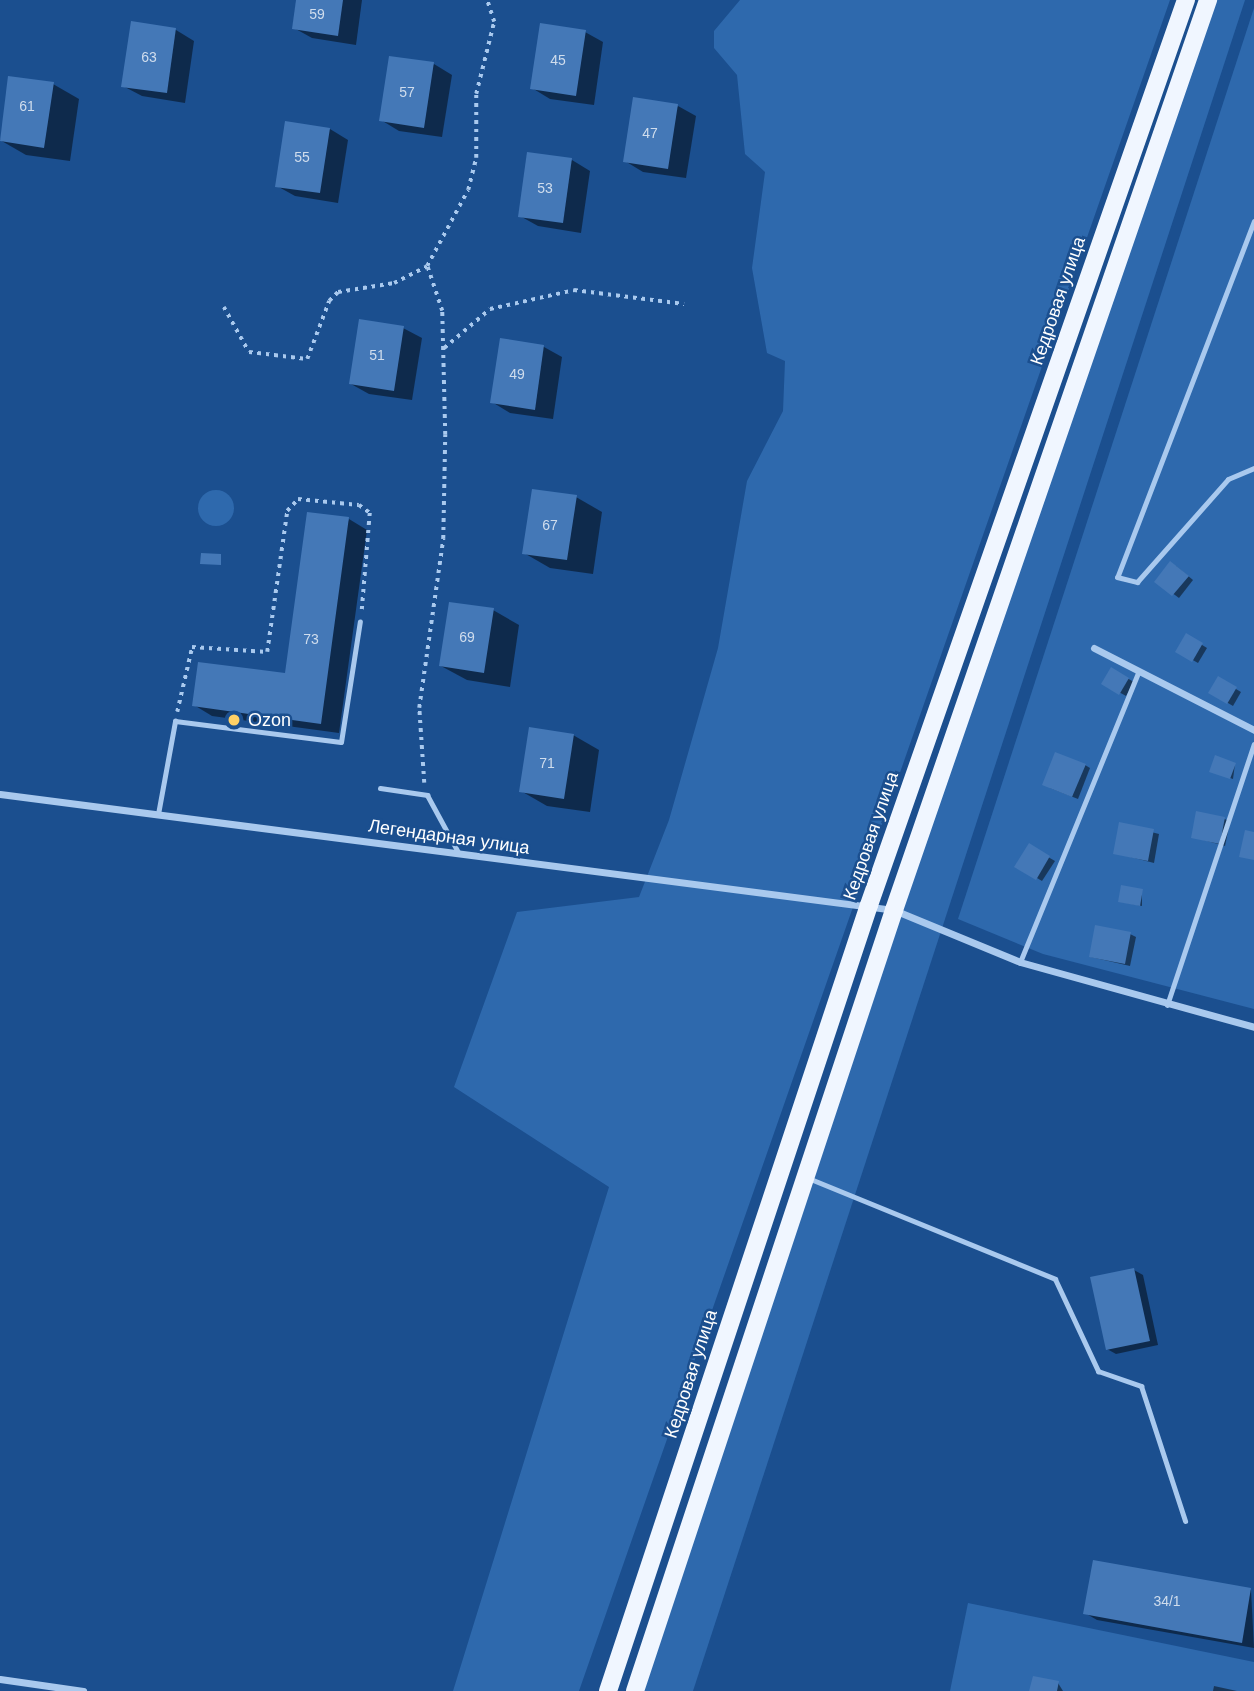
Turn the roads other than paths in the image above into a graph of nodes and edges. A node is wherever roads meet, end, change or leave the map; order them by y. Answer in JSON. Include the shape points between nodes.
{"nodes":[{"id":1,"x":1186,"y":0,"type":"edge"},
{"id":2,"x":1208,"y":0,"type":"edge"},
{"id":3,"x":1254,"y":221,"type":"edge"},
{"id":4,"x":1254,"y":468,"type":"edge"},
{"id":5,"x":360,"y":621,"type":"road end"},
{"id":6,"x":1094,"y":648,"type":"dead end"},
{"id":7,"x":1139,"y":671,"type":"junction"},
{"id":8,"x":1254,"y":730,"type":"edge"},
{"id":9,"x":1254,"y":744,"type":"edge"},
{"id":10,"x":380,"y":788,"type":"dead end"},
{"id":11,"x":0,"y":794,"type":"edge"},
{"id":12,"x":158,"y":814,"type":"junction"},
{"id":13,"x":459,"y":854,"type":"junction"},
{"id":14,"x":869,"y":905,"type":"junction"},
{"id":15,"x":894,"y":910,"type":"junction"},
{"id":16,"x":1020,"y":962,"type":"junction"},
{"id":17,"x":1167,"y":1005,"type":"junction"},
{"id":18,"x":1254,"y":1027,"type":"edge"},
{"id":19,"x":806,"y":1177,"type":"junction"},
{"id":20,"x":1185,"y":1521,"type":"dead end"},
{"id":21,"x":0,"y":1679,"type":"edge"},
{"id":22,"x":83,"y":1691,"type":"edge"},
{"id":23,"x":608,"y":1691,"type":"edge"},
{"id":24,"x":635,"y":1691,"type":"edge"}],
"edges":[{"from":1,"to":14,"type":"main road","name":"Кедровая улица"},
{"from":2,"to":15,"type":"main road"},
{"from":3,"to":4,"type":"lane","via":[[1117,577],[1137,582],[1228,479]]},
{"from":5,"to":12,"type":"lane","via":[[341,742],[175,721]]},
{"from":6,"to":7,"type":"street"},
{"from":7,"to":8,"type":"street"},
{"from":7,"to":16,"type":"lane"},
{"from":9,"to":17,"type":"lane"},
{"from":10,"to":13,"type":"lane","via":[[427,795]]},
{"from":11,"to":12,"type":"street","name":"Легендарная улица"},
{"from":12,"to":13,"type":"street","name":"Легендарная улица"},
{"from":13,"to":14,"type":"street","name":"Легендарная улица"},
{"from":14,"to":15,"type":"street","name":"Легендарная улица"},
{"from":14,"to":23,"type":"main road","name":"Кедровая улица"},
{"from":15,"to":16,"type":"street","name":"Легендарная улица"},
{"from":15,"to":19,"type":"main road"},
{"from":16,"to":17,"type":"street","name":"Легендарная улица"},
{"from":17,"to":18,"type":"street","name":"Легендарная улица"},
{"from":19,"to":20,"type":"lane","via":[[1055,1279],[1098,1371],[1141,1386]]},
{"from":19,"to":24,"type":"main road"},
{"from":21,"to":22,"type":"street"}]}
